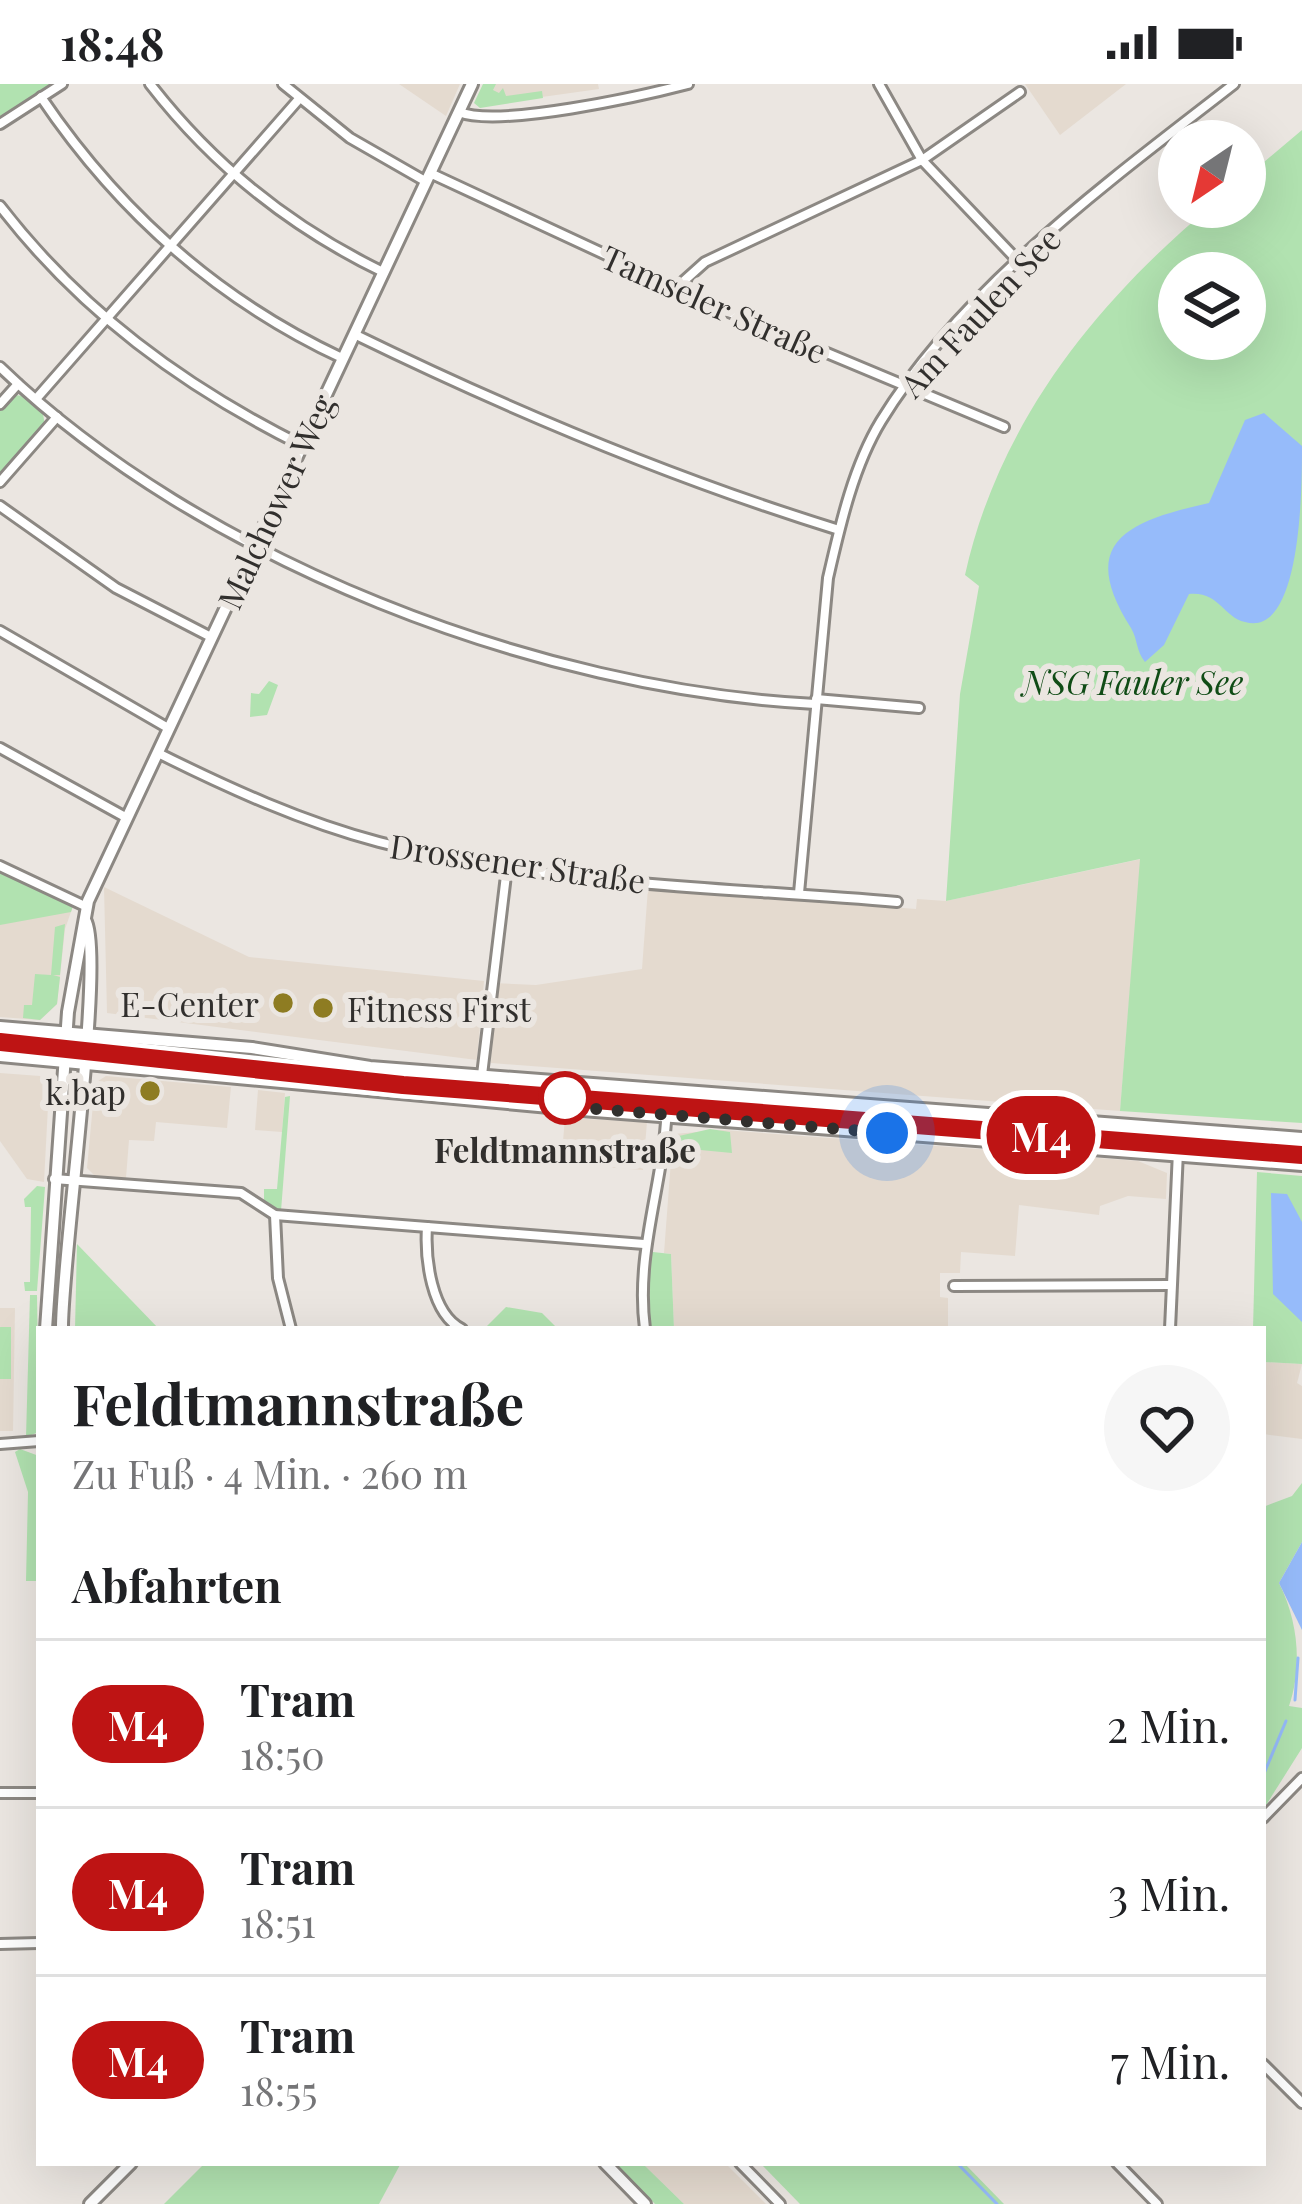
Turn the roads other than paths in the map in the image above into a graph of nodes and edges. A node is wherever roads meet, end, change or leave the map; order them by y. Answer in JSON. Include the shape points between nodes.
{"nodes":[{"id":1,"x":62,"y":84,"type":"edge"},
{"id":2,"x":150,"y":84,"type":"edge"},
{"id":3,"x":284,"y":84,"type":"edge"},
{"id":4,"x":472,"y":84,"type":"edge"},
{"id":5,"x":688,"y":84,"type":"edge"},
{"id":6,"x":879,"y":84,"type":"edge"},
{"id":7,"x":1234,"y":84,"type":"edge"},
{"id":8,"x":1020,"y":92,"type":"dead end"},
{"id":9,"x":41,"y":97,"type":"junction"},
{"id":10,"x":299,"y":99,"type":"junction"},
{"id":11,"x":459,"y":112,"type":"junction"},
{"id":12,"x":0,"y":124,"type":"edge"},
{"id":13,"x":922,"y":160,"type":"junction"},
{"id":14,"x":233,"y":174,"type":"junction"},
{"id":15,"x":427,"y":177,"type":"junction"},
{"id":16,"x":0,"y":206,"type":"edge"},
{"id":17,"x":169,"y":247,"type":"junction"},
{"id":18,"x":1019,"y":262,"type":"junction"},
{"id":19,"x":383,"y":272,"type":"junction"},
{"id":20,"x":676,"y":287,"type":"junction"},
{"id":21,"x":106,"y":320,"type":"junction"},
{"id":22,"x":353,"y":334,"type":"junction"},
{"id":23,"x":342,"y":358,"type":"junction"},
{"id":24,"x":0,"y":367,"type":"edge"},
{"id":25,"x":17,"y":384,"type":"junction"},
{"id":26,"x":907,"y":385,"type":"junction"},
{"id":27,"x":36,"y":400,"type":"junction"},
{"id":28,"x":0,"y":404,"type":"edge"},
{"id":29,"x":57,"y":417,"type":"junction"},
{"id":30,"x":1004,"y":427,"type":"dead end"},
{"id":31,"x":301,"y":445,"type":"junction"},
{"id":32,"x":0,"y":482,"type":"edge"},
{"id":33,"x":0,"y":506,"type":"edge"},
{"id":34,"x":839,"y":530,"type":"junction"},
{"id":35,"x":255,"y":543,"type":"junction"},
{"id":36,"x":0,"y":632,"type":"edge"},
{"id":37,"x":211,"y":637,"type":"junction"},
{"id":38,"x":816,"y":702,"type":"junction"},
{"id":39,"x":919,"y":708,"type":"dead end"},
{"id":40,"x":168,"y":728,"type":"junction"},
{"id":41,"x":0,"y":748,"type":"edge"},
{"id":42,"x":157,"y":752,"type":"junction"},
{"id":43,"x":127,"y":818,"type":"junction"},
{"id":44,"x":0,"y":866,"type":"edge"},
{"id":45,"x":507,"y":867,"type":"junction"},
{"id":46,"x":799,"y":893,"type":"junction"},
{"id":47,"x":897,"y":902,"type":"dead end"},
{"id":48,"x":86,"y":914,"type":"junction"},
{"id":49,"x":0,"y":1027,"type":"edge"},
{"id":50,"x":67,"y":1033,"type":"junction"},
{"id":51,"x":87,"y":1034,"type":"junction"},
{"id":52,"x":0,"y":1056,"type":"edge"},
{"id":53,"x":64,"y":1061,"type":"junction"},
{"id":54,"x":84,"y":1064,"type":"junction"},
{"id":55,"x":482,"y":1076,"type":"junction"},
{"id":56,"x":667,"y":1089,"type":"junction"},
{"id":57,"x":667,"y":1116,"type":"junction"},
{"id":58,"x":1179,"y":1128,"type":"junction"},
{"id":59,"x":1302,"y":1138,"type":"edge"},
{"id":60,"x":1178,"y":1156,"type":"junction"},
{"id":61,"x":1302,"y":1166,"type":"edge"},
{"id":62,"x":55,"y":1179,"type":"junction"},
{"id":63,"x":71,"y":1180,"type":"junction"},
{"id":64,"x":275,"y":1215,"type":"junction"},
{"id":65,"x":428,"y":1227,"type":"junction"},
{"id":66,"x":644,"y":1244,"type":"junction"},
{"id":67,"x":1169,"y":1285,"type":"junction"},
{"id":68,"x":954,"y":1286,"type":"dead end"},
{"id":69,"x":46,"y":1326,"type":"edge"},
{"id":70,"x":62,"y":1326,"type":"edge"},
{"id":71,"x":290,"y":1326,"type":"edge"},
{"id":72,"x":456,"y":1326,"type":"edge"},
{"id":73,"x":645,"y":1326,"type":"edge"},
{"id":74,"x":1170,"y":1326,"type":"edge"},
{"id":75,"x":36,"y":1441,"type":"edge"},
{"id":76,"x":0,"y":1444,"type":"edge"},
{"id":77,"x":1302,"y":1778,"type":"edge"},
{"id":78,"x":36,"y":1792,"type":"edge"},
{"id":79,"x":0,"y":1793,"type":"edge"},
{"id":80,"x":1266,"y":1815,"type":"edge"},
{"id":81,"x":36,"y":1943,"type":"edge"},
{"id":82,"x":0,"y":1944,"type":"edge"},
{"id":83,"x":1266,"y":2067,"type":"edge"},
{"id":84,"x":1302,"y":2103,"type":"edge"},
{"id":85,"x":128,"y":2166,"type":"edge"},
{"id":86,"x":608,"y":2166,"type":"edge"},
{"id":87,"x":743,"y":2166,"type":"edge"},
{"id":88,"x":1121,"y":2166,"type":"edge"},
{"id":89,"x":90,"y":2204,"type":"edge"},
{"id":90,"x":645,"y":2204,"type":"edge"},
{"id":91,"x":780,"y":2204,"type":"edge"},
{"id":92,"x":1157,"y":2204,"type":"edge"}],
"edges":[{"from":1,"to":9,"type":"street"},
{"from":2,"to":14,"type":"street"},
{"from":3,"to":10,"type":"street","name":"Tamseler Straße"},
{"from":4,"to":11,"type":"main road","name":"Malchower Weg"},
{"from":5,"to":11,"type":"street","via":[[549,110]]},
{"from":6,"to":13,"type":"street"},
{"from":7,"to":18,"type":"street","name":"Am Faulen See"},
{"from":8,"to":13,"type":"street"},
{"from":9,"to":12,"type":"street"},
{"from":9,"to":17,"type":"street","via":[[93,168]]},
{"from":10,"to":14,"type":"street"},
{"from":10,"to":15,"type":"street","name":"Tamseler Straße","via":[[350,138]]},
{"from":11,"to":15,"type":"main road","name":"Malchower Weg"},
{"from":13,"to":18,"type":"street"},
{"from":13,"to":20,"type":"street","via":[[694,267]]},
{"from":14,"to":17,"type":"street"},
{"from":14,"to":19,"type":"street","via":[[292,220]]},
{"from":15,"to":19,"type":"main road","name":"Malchower Weg"},
{"from":15,"to":20,"type":"street","name":"Tamseler Straße"},
{"from":16,"to":21,"type":"street"},
{"from":17,"to":21,"type":"street"},
{"from":17,"to":23,"type":"street","via":[[265,318]]},
{"from":18,"to":26,"type":"street","name":"Am Faulen See"},
{"from":19,"to":22,"type":"main road","name":"Malchower Weg"},
{"from":20,"to":26,"type":"street","name":"Tamseler Straße"},
{"from":21,"to":27,"type":"street"},
{"from":21,"to":31,"type":"street","via":[[192,385]]},
{"from":22,"to":23,"type":"main road","name":"Malchower Weg"},
{"from":22,"to":34,"type":"street","via":[[573,436]]},
{"from":23,"to":31,"type":"main road","name":"Malchower Weg"},
{"from":24,"to":25,"type":"street"},
{"from":25,"to":27,"type":"street"},
{"from":25,"to":28,"type":"street"},
{"from":26,"to":30,"type":"street","name":"Tamseler Straße"},
{"from":26,"to":34,"type":"street","name":"Am Faulen See","via":[[872,438]]},
{"from":27,"to":29,"type":"street"},
{"from":29,"to":32,"type":"street"},
{"from":29,"to":35,"type":"street","via":[[168,497]]},
{"from":31,"to":35,"type":"main road","name":"Malchower Weg"},
{"from":33,"to":37,"type":"street","via":[[102,579]]},
{"from":34,"to":38,"type":"street","name":"Am Faulen See"},
{"from":35,"to":37,"type":"main road","name":"Malchower Weg"},
{"from":35,"to":38,"type":"street","via":[[438,626],[551,662],[653,686]]},
{"from":36,"to":40,"type":"street"},
{"from":37,"to":40,"type":"main road","name":"Malchower Weg"},
{"from":38,"to":39,"type":"street"},
{"from":38,"to":46,"type":"street","name":"Am Faulen See"},
{"from":40,"to":42,"type":"main road","name":"Malchower Weg"},
{"from":41,"to":43,"type":"street"},
{"from":42,"to":43,"type":"main road","name":"Malchower Weg"},
{"from":42,"to":45,"type":"street","name":"Drossener Straße","via":[[328,826]]},
{"from":43,"to":48,"type":"main road","name":"Malchower Weg"},
{"from":44,"to":48,"type":"street"},
{"from":45,"to":46,"type":"street","name":"Drossener Straße"},
{"from":45,"to":55,"type":"street"},
{"from":46,"to":47,"type":"street","name":"Drossener Straße"},
{"from":48,"to":50,"type":"main road","name":"Malchower Weg"},
{"from":48,"to":51,"type":"main road","name":"Malchower Weg"},
{"from":49,"to":50,"type":"main road"},
{"from":50,"to":51,"type":"main road"},
{"from":50,"to":53,"type":"main road","name":"Malchower Weg"},
{"from":51,"to":54,"type":"main road","name":"Malchower Weg"},
{"from":51,"to":55,"type":"main road"},
{"from":52,"to":53,"type":"main road"},
{"from":53,"to":54,"type":"main road"},
{"from":53,"to":62,"type":"main road","name":"Malchower Weg"},
{"from":54,"to":57,"type":"main road"},
{"from":54,"to":63,"type":"main road","name":"Malchower Weg"},
{"from":55,"to":56,"type":"main road"},
{"from":56,"to":57,"type":"street"},
{"from":56,"to":58,"type":"main road"},
{"from":57,"to":60,"type":"main road"},
{"from":57,"to":66,"type":"street"},
{"from":58,"to":59,"type":"main road"},
{"from":58,"to":60,"type":"street"},
{"from":60,"to":61,"type":"main road"},
{"from":60,"to":67,"type":"street"},
{"from":62,"to":63,"type":"street"},
{"from":62,"to":69,"type":"main road","name":"Malchower Weg"},
{"from":63,"to":64,"type":"street","via":[[241,1193]]},
{"from":63,"to":70,"type":"main road","name":"Malchower Weg"},
{"from":64,"to":65,"type":"street"},
{"from":64,"to":71,"type":"street"},
{"from":65,"to":66,"type":"street"},
{"from":65,"to":72,"type":"street","via":[[432,1282]]},
{"from":66,"to":73,"type":"street"},
{"from":67,"to":68,"type":"street"},
{"from":67,"to":74,"type":"street"},
{"from":75,"to":76,"type":"street"},
{"from":77,"to":80,"type":"street"},
{"from":78,"to":79,"type":"street"},
{"from":81,"to":82,"type":"street"},
{"from":83,"to":84,"type":"street"},
{"from":85,"to":89,"type":"main road"},
{"from":86,"to":90,"type":"main road"},
{"from":87,"to":91,"type":"street"},
{"from":88,"to":92,"type":"street"}]}
